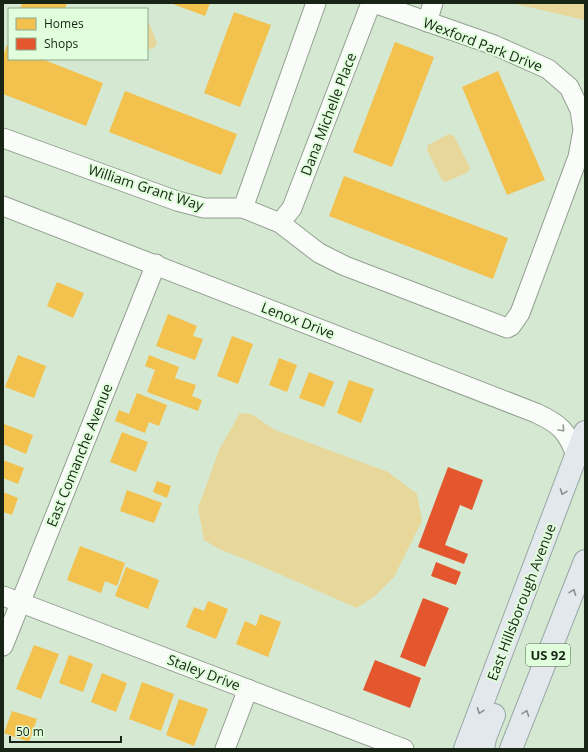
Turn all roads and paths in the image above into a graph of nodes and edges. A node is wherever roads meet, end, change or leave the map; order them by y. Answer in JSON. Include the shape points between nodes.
{"nodes":[{"id":1,"x":316,"y":3,"type":"edge"},
{"id":2,"x":371,"y":3,"type":"edge"},
{"id":3,"x":374,"y":3,"type":"edge"},
{"id":4,"x":433,"y":3,"type":"edge"},
{"id":5,"x":427,"y":22,"type":"junction"},
{"id":6,"x":3,"y":138,"type":"edge"},
{"id":7,"x":3,"y":206,"type":"edge"},
{"id":8,"x":243,"y":208,"type":"junction"},
{"id":9,"x":280,"y":223,"type":"junction"},
{"id":10,"x":156,"y":264,"type":"junction"},
{"id":11,"x":507,"y":328,"type":"joint"},
{"id":12,"x":585,"y":432,"type":"edge"},
{"id":13,"x":576,"y":455,"type":"junction"},
{"id":14,"x":585,"y":561,"type":"edge"},
{"id":15,"x":523,"y":596,"type":"junction"},
{"id":16,"x":11,"y":599,"type":"edge"},
{"id":17,"x":3,"y":646,"type":"edge"},
{"id":18,"x":248,"y":689,"type":"junction"},
{"id":19,"x":517,"y":744,"type":"edge"},
{"id":20,"x":225,"y":749,"type":"edge"},
{"id":21,"x":404,"y":749,"type":"edge"},
{"id":22,"x":465,"y":749,"type":"edge"},
{"id":23,"x":483,"y":749,"type":"edge"}],
"edges":[{"from":1,"to":8,"type":"street"},
{"from":2,"to":9,"type":"street","name":"Dana Michelle Place","via":[[292,208]]},
{"from":3,"to":5,"type":"street","name":"Wexford Park Drive"},
{"from":4,"to":5,"type":"street"},
{"from":5,"to":11,"type":"street","name":"Wexford Park Drive","via":[[494,45],[548,69],[569,88],[580,110],[583,130],[578,157],[520,313]]},
{"from":6,"to":8,"type":"street","name":"William Grant Way","via":[[204,208]]},
{"from":7,"to":10,"type":"street","name":"Lenox Drive"},
{"from":8,"to":9,"type":"street","name":"William Grant Way"},
{"from":9,"to":11,"type":"street","name":"William Grant Way","via":[[319,253],[345,266]]},
{"from":10,"to":13,"type":"street","name":"Lenox Drive","one_way":true,"via":[[550,419],[564,429]]},
{"from":10,"to":16,"type":"street","name":"East Comanche Avenue"},
{"from":12,"to":13,"type":"main road","number":"US 92"},
{"from":13,"to":15,"type":"main road","name":"East Hillsborough Avenue","number":"US 92","one_way":true},
{"from":19,"to":14,"type":"main road","number":"US 92","one_way":true},
{"from":15,"to":22,"type":"main road","name":"East Hillsborough Avenue","number":"US 92","one_way":true},
{"from":15,"to":23,"type":"main road","via":[[519,640]]},
{"from":16,"to":17,"type":"street","name":"East Comanche Avenue"},
{"from":16,"to":18,"type":"street","name":"Staley Drive"},
{"from":18,"to":20,"type":"street"},
{"from":18,"to":21,"type":"street","name":"Staley Drive"}]}
